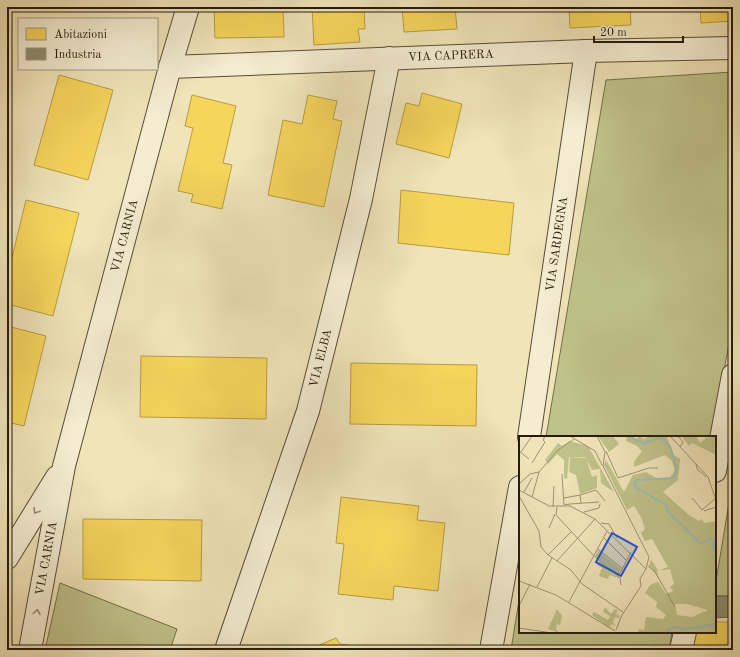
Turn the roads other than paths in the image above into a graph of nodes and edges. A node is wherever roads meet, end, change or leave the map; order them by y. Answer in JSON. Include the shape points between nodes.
{"nodes":[{"id":1,"x":188,"y":7,"type":"edge"},
{"id":2,"x":733,"y":48,"type":"edge"},
{"id":3,"x":586,"y":51,"type":"junction"},
{"id":4,"x":389,"y":58,"type":"junction"},
{"id":5,"x":170,"y":67,"type":"junction"},
{"id":6,"x":733,"y":375,"type":"edge"},
{"id":7,"x":529,"y":436,"type":"edge"},
{"id":8,"x":64,"y":466,"type":"junction"},
{"id":9,"x":716,"y":466,"type":"edge"},
{"id":10,"x":519,"y":493,"type":"edge"},
{"id":11,"x":7,"y":558,"type":"edge"},
{"id":12,"x":685,"y":633,"type":"edge"},
{"id":13,"x":30,"y":650,"type":"edge"},
{"id":14,"x":226,"y":650,"type":"edge"},
{"id":15,"x":491,"y":650,"type":"edge"},
{"id":16,"x":681,"y":650,"type":"edge"}],
"edges":[{"from":1,"to":5,"type":"street","name":"VIA CARNIA"},
{"from":2,"to":3,"type":"street","name":"VIA CAPRERA"},
{"from":3,"to":4,"type":"street","name":"VIA CAPRERA"},
{"from":3,"to":7,"type":"street","name":"VIA SARDEGNA"},
{"from":4,"to":5,"type":"street","name":"VIA CAPRERA"},
{"from":4,"to":14,"type":"street","name":"VIA ELBA","via":[[361,199],[308,411]]},
{"from":5,"to":8,"type":"street","name":"VIA CARNIA"},
{"from":6,"to":9,"type":"street"},
{"from":8,"to":11,"type":"street","name":"VIA CARNIA","one_way":true},
{"from":13,"to":8,"type":"street","name":"VIA CARNIA","one_way":true},
{"from":10,"to":15,"type":"street"},
{"from":12,"to":16,"type":"street"}]}
